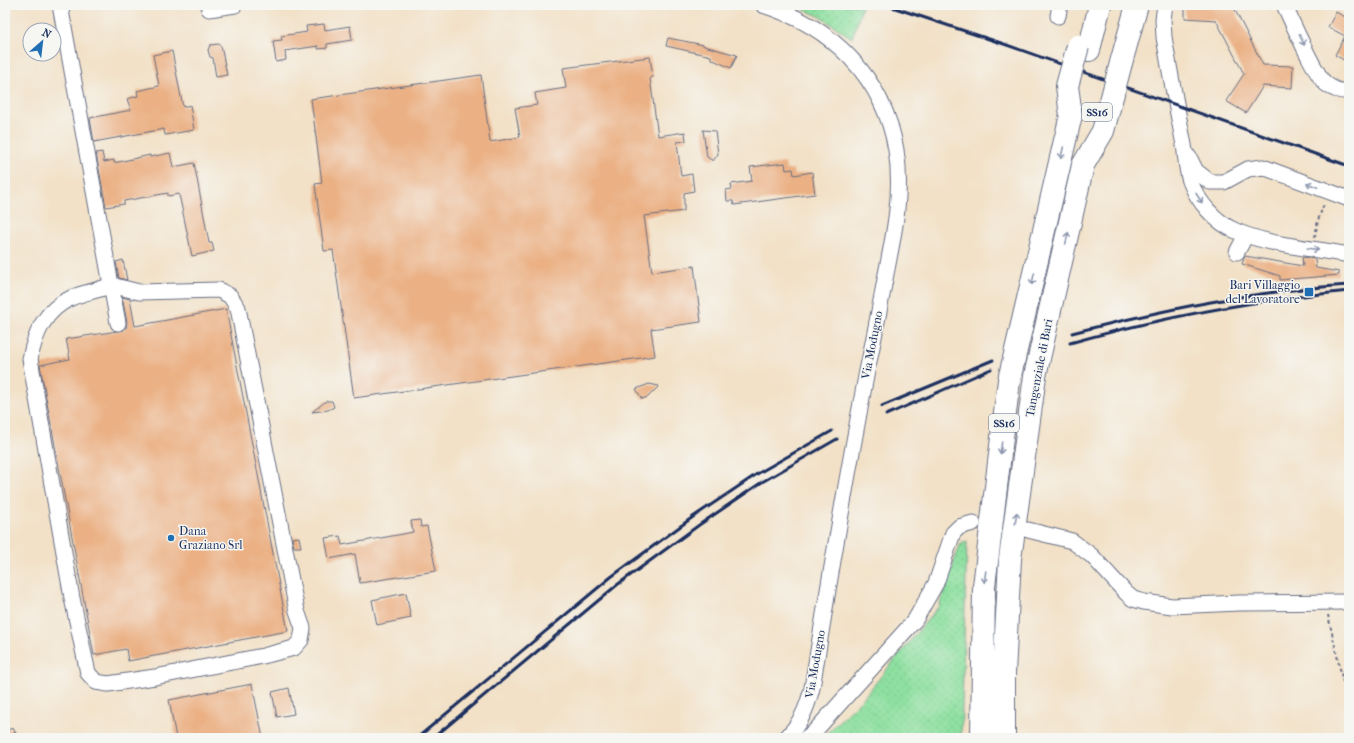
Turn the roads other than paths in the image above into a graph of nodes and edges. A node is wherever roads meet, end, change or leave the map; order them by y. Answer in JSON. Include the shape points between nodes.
{"nodes":[{"id":1,"x":60,"y":5,"type":"edge"},
{"id":2,"x":209,"y":5,"type":"edge"},
{"id":3,"x":235,"y":5,"type":"edge"},
{"id":4,"x":763,"y":5,"type":"edge"},
{"id":5,"x":1088,"y":5,"type":"edge"},
{"id":6,"x":1100,"y":5,"type":"edge"},
{"id":7,"x":1125,"y":5,"type":"edge"},
{"id":8,"x":1137,"y":5,"type":"edge"},
{"id":9,"x":1165,"y":5,"type":"edge"},
{"id":10,"x":1284,"y":5,"type":"edge"},
{"id":11,"x":1083,"y":48,"type":"junction"},
{"id":12,"x":1116,"y":61,"type":"junction"},
{"id":13,"x":1349,"y":91,"type":"edge"},
{"id":14,"x":1185,"y":147,"type":"junction"},
{"id":15,"x":1349,"y":199,"type":"edge"},
{"id":16,"x":1246,"y":235,"type":"junction"},
{"id":17,"x":1237,"y":252,"type":"dead end"},
{"id":18,"x":1349,"y":255,"type":"edge"},
{"id":19,"x":112,"y":285,"type":"junction"},
{"id":20,"x":118,"y":323,"type":"dead end"},
{"id":21,"x":973,"y":523,"type":"dead end"},
{"id":22,"x":1028,"y":530,"type":"dead end"},
{"id":23,"x":1010,"y":559,"type":"junction"},
{"id":24,"x":1349,"y":602,"type":"edge"},
{"id":25,"x":786,"y":738,"type":"edge"},
{"id":26,"x":806,"y":738,"type":"edge"},
{"id":27,"x":982,"y":738,"type":"edge"},
{"id":28,"x":1004,"y":738,"type":"edge"},
{"id":29,"x":1019,"y":738,"type":"edge"}],
"edges":[{"from":1,"to":19,"type":"street"},
{"from":2,"to":3,"type":"street","via":[[209,9]]},
{"from":4,"to":25,"type":"street","name":"Via Modugno","via":[[810,24],[844,51],[865,76],[879,100],[893,135],[899,168],[892,246],[863,392],[812,688],[807,709],[796,728]]},
{"from":5,"to":11,"type":"highway"},
{"from":6,"to":11,"type":"highway","name":"Tangenziale di Bari","number":"SS16"},
{"from":7,"to":12,"type":"highway","name":"Tangenziale di Bari","number":"SS16"},
{"from":8,"to":12,"type":"highway"},
{"from":9,"to":14,"type":"street","via":[[1162,19],[1164,37]]},
{"from":10,"to":13,"type":"street","one_way":true,"via":[[1325,83],[1340,92]]},
{"from":11,"to":27,"type":"highway","name":"Tangenziale di Bari","number":"SS16","one_way":true,"via":[[1071,115],[1010,380],[984,586]]},
{"from":23,"to":12,"type":"highway","name":"Tangenziale di Bari","number":"SS16","one_way":true,"bridge":true,"via":[[1036,376],[1083,165]]},
{"from":15,"to":14,"type":"street","one_way":true,"via":[[1263,167],[1248,170],[1224,182],[1210,182],[1196,171]]},
{"from":14,"to":16,"type":"street","one_way":true,"via":[[1190,179],[1201,201],[1221,222]]},
{"from":16,"to":17,"type":"street"},
{"from":16,"to":18,"type":"street","one_way":true},
{"from":19,"to":19,"type":"street","via":[[100,291],[70,298],[46,316],[33,342],[30,359],[88,673],[96,682],[108,684],[155,677],[294,648],[301,640],[303,628],[284,549],[238,308],[230,296],[219,290],[139,292]]},
{"from":19,"to":20,"type":"street"},
{"from":21,"to":26,"type":"street","via":[[958,527],[952,533],[936,583],[915,620]]},
{"from":22,"to":24,"type":"street","via":[[1072,541],[1092,556],[1126,593],[1144,602],[1172,606]]},
{"from":23,"to":28,"type":"highway","name":"Tangenziale di Bari","number":"SS16","via":[[1004,673]]},
{"from":23,"to":29,"type":"highway","via":[[1020,590],[1016,686],[1016,721]]}]}
